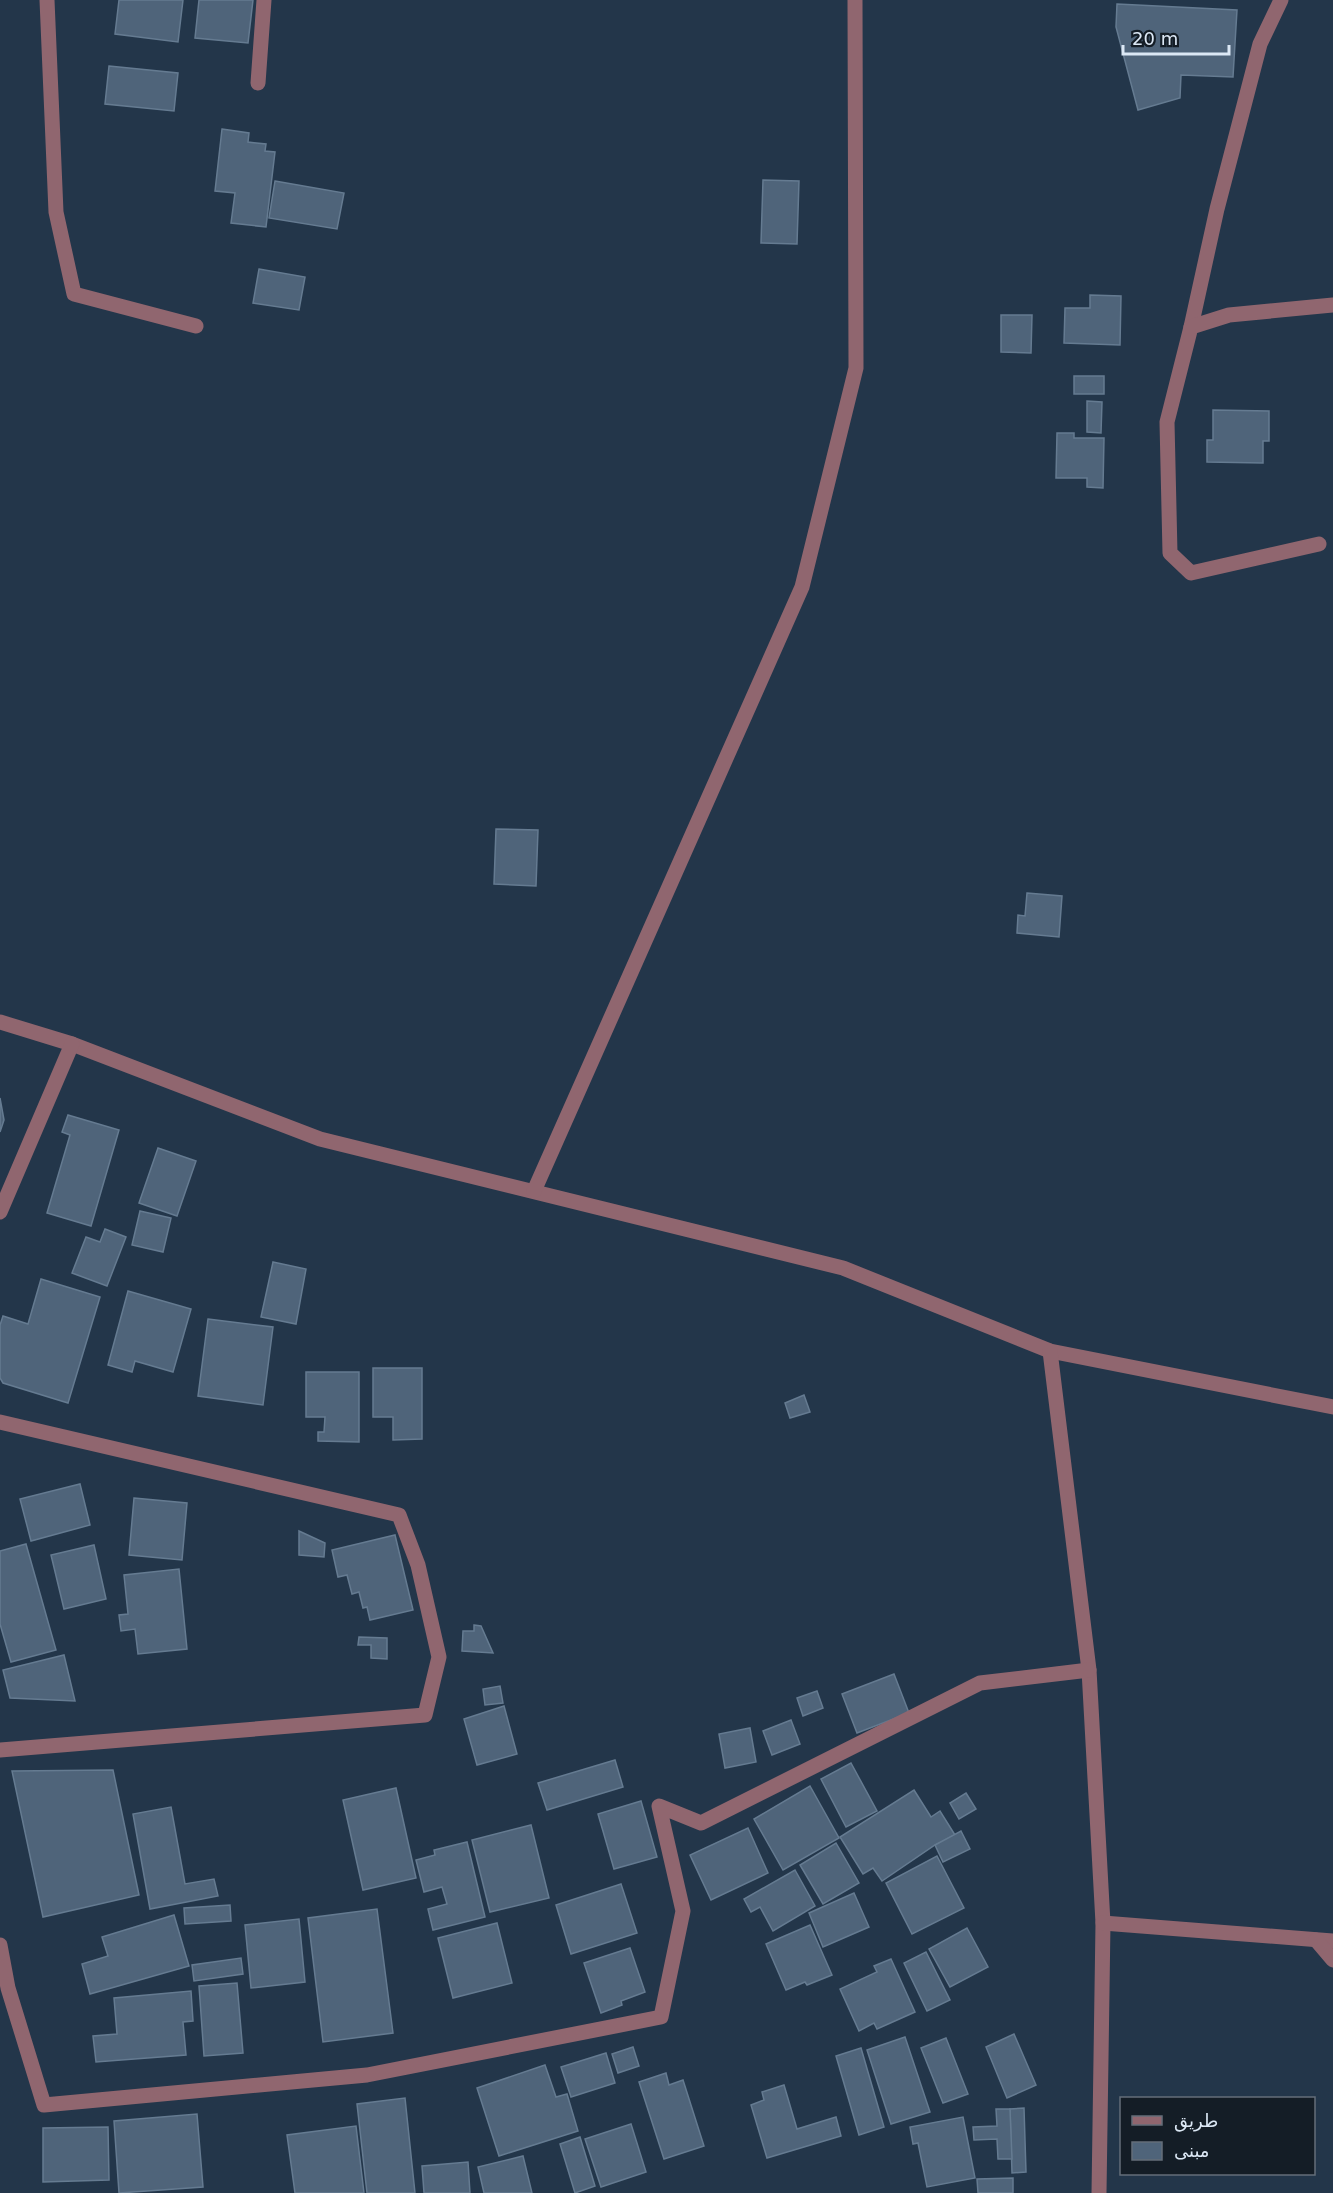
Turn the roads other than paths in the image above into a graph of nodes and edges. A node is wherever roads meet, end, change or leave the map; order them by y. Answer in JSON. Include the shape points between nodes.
{"nodes":[{"id":1,"x":47,"y":0,"type":"edge"},
{"id":2,"x":264,"y":0,"type":"edge"},
{"id":3,"x":855,"y":0,"type":"edge"},
{"id":4,"x":1281,"y":0,"type":"edge"},
{"id":5,"x":258,"y":83,"type":"dead end"},
{"id":6,"x":1333,"y":305,"type":"edge"},
{"id":7,"x":196,"y":326,"type":"dead end"},
{"id":8,"x":1191,"y":327,"type":"junction"},
{"id":9,"x":1319,"y":544,"type":"dead end"},
{"id":10,"x":0,"y":1022,"type":"edge"},
{"id":11,"x":72,"y":1044,"type":"junction"},
{"id":12,"x":534,"y":1191,"type":"junction"},
{"id":13,"x":0,"y":1212,"type":"edge"},
{"id":14,"x":1050,"y":1351,"type":"junction"},
{"id":15,"x":1333,"y":1407,"type":"edge"},
{"id":16,"x":0,"y":1422,"type":"edge"},
{"id":17,"x":1089,"y":1670,"type":"junction"},
{"id":18,"x":0,"y":1750,"type":"edge"},
{"id":19,"x":1102,"y":1923,"type":"junction"},
{"id":20,"x":1317,"y":1940,"type":"junction"},
{"id":21,"x":1333,"y":1941,"type":"edge"},
{"id":22,"x":0,"y":1945,"type":"edge"},
{"id":23,"x":1333,"y":1960,"type":"edge"},
{"id":24,"x":1099,"y":2193,"type":"edge"}],
"edges":[{"from":1,"to":7,"type":"street","via":[[56,212],[74,294]]},
{"from":2,"to":5,"type":"street"},
{"from":3,"to":12,"type":"street","via":[[856,368],[802,586]]},
{"from":4,"to":8,"type":"street","via":[[1260,44]]},
{"from":6,"to":8,"type":"street","via":[[1229,315]]},
{"from":8,"to":9,"type":"street","via":[[1167,422],[1170,553],[1191,573]]},
{"from":10,"to":11,"type":"street"},
{"from":11,"to":12,"type":"street","via":[[320,1139]]},
{"from":11,"to":13,"type":"street"},
{"from":12,"to":14,"type":"street","via":[[843,1268]]},
{"from":14,"to":15,"type":"street"},
{"from":14,"to":17,"type":"street"},
{"from":16,"to":18,"type":"street","via":[[399,1515],[418,1565],[439,1657],[425,1715]]},
{"from":17,"to":19,"type":"street"},
{"from":17,"to":22,"type":"street","via":[[980,1683],[701,1823],[659,1806],[683,1911],[661,2018],[367,2075],[44,2105],[8,1988]]},
{"from":19,"to":20,"type":"street"},
{"from":19,"to":24,"type":"street"},
{"from":20,"to":21,"type":"street"},
{"from":20,"to":23,"type":"street"}]}
